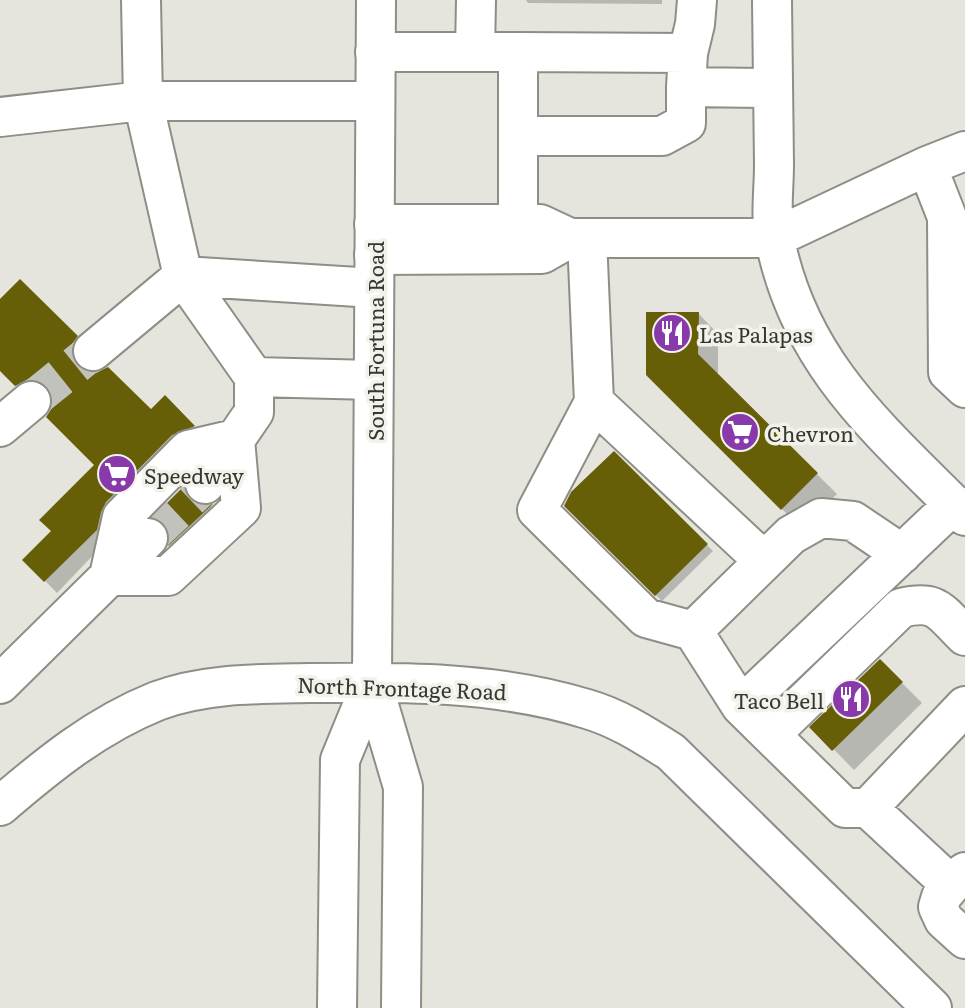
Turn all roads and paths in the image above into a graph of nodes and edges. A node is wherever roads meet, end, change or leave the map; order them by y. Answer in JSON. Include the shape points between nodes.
{"nodes":[{"id":1,"x":141,"y":0,"type":"edge"},
{"id":2,"x":376,"y":0,"type":"edge"},
{"id":3,"x":476,"y":0,"type":"edge"},
{"id":4,"x":697,"y":0,"type":"edge"},
{"id":5,"x":772,"y":0,"type":"edge"},
{"id":6,"x":375,"y":52,"type":"junction"},
{"id":7,"x":475,"y":52,"type":"junction"},
{"id":8,"x":518,"y":52,"type":"junction"},
{"id":9,"x":687,"y":70,"type":"junction"},
{"id":10,"x":773,"y":88,"type":"junction"},
{"id":11,"x":143,"y":101,"type":"junction"},
{"id":12,"x":375,"y":101,"type":"junction"},
{"id":13,"x":0,"y":117,"type":"edge"},
{"id":14,"x":518,"y":136,"type":"junction"},
{"id":15,"x":965,"y":151,"type":"edge"},
{"id":16,"x":927,"y":166,"type":"junction"},
{"id":17,"x":518,"y":224,"type":"junction"},
{"id":18,"x":578,"y":237,"type":"junction"},
{"id":19,"x":774,"y":238,"type":"junction"},
{"id":20,"x":374,"y":256,"type":"junction"},
{"id":21,"x":183,"y":276,"type":"junction"},
{"id":22,"x":93,"y":351,"type":"tunnel mouth"},
{"id":23,"x":254,"y":377,"type":"junction"},
{"id":24,"x":373,"y":380,"type":"junction"},
{"id":25,"x":965,"y":388,"type":"edge"},
{"id":26,"x":31,"y":401,"type":"tunnel mouth"},
{"id":27,"x":594,"y":402,"type":"junction"},
{"id":28,"x":0,"y":428,"type":"edge"},
{"id":29,"x":235,"y":439,"type":"junction"},
{"id":30,"x":205,"y":484,"type":"tunnel mouth"},
{"id":31,"x":959,"y":510,"type":"edge"},
{"id":32,"x":148,"y":538,"type":"tunnel mouth"},
{"id":33,"x":902,"y":554,"type":"junction"},
{"id":34,"x":764,"y":561,"type":"junction"},
{"id":35,"x":109,"y":576,"type":"junction"},
{"id":36,"x":693,"y":631,"type":"junction"},
{"id":37,"x":965,"y":636,"type":"edge"},
{"id":38,"x":372,"y":682,"type":"junction"},
{"id":39,"x":0,"y":684,"type":"edge"},
{"id":40,"x":741,"y":706,"type":"junction"},
{"id":41,"x":965,"y":706,"type":"edge"},
{"id":42,"x":771,"y":734,"type":"junction"},
{"id":43,"x":0,"y":806,"type":"edge"},
{"id":44,"x":868,"y":808,"type":"junction"},
{"id":45,"x":958,"y":878,"type":"edge"},
{"id":46,"x":965,"y":939,"type":"edge"},
{"id":47,"x":337,"y":1008,"type":"edge"},
{"id":48,"x":401,"y":1008,"type":"edge"},
{"id":49,"x":932,"y":1008,"type":"edge"}],
"edges":[{"from":1,"to":11,"type":"main road"},
{"from":2,"to":6,"type":"main road","name":"South Fortuna Road"},
{"from":3,"to":7,"type":"main road"},
{"from":4,"to":9,"type":"main road"},
{"from":5,"to":10,"type":"main road"},
{"from":6,"to":7,"type":"main road"},
{"from":6,"to":12,"type":"main road","name":"South Fortuna Road"},
{"from":7,"to":8,"type":"main road"},
{"from":8,"to":9,"type":"main road"},
{"from":8,"to":14,"type":"main road"},
{"from":9,"to":10,"type":"main road"},
{"from":9,"to":14,"type":"main road","via":[[686,123],[662,136]]},
{"from":10,"to":19,"type":"main road"},
{"from":11,"to":12,"type":"main road"},
{"from":11,"to":13,"type":"main road"},
{"from":11,"to":21,"type":"main road"},
{"from":12,"to":20,"type":"main road","name":"South Fortuna Road"},
{"from":14,"to":17,"type":"main road"},
{"from":15,"to":16,"type":"main road"},
{"from":16,"to":19,"type":"main road"},
{"from":16,"to":25,"type":"main road","via":[[947,217],[948,372]]},
{"from":17,"to":18,"type":"main road","via":[[540,224]]},
{"from":17,"to":20,"type":"main road"},
{"from":18,"to":19,"type":"main road"},
{"from":18,"to":20,"type":"main road","via":[[542,254]]},
{"from":18,"to":27,"type":"main road"},
{"from":19,"to":31,"type":"main road","via":[[791,293],[835,379],[860,411]]},
{"from":20,"to":21,"type":"main road"},
{"from":20,"to":24,"type":"main road","name":"South Fortuna Road"},
{"from":21,"to":22,"type":"main road"},
{"from":21,"to":23,"type":"main road"},
{"from":23,"to":24,"type":"main road"},
{"from":23,"to":29,"type":"main road","via":[[254,412]]},
{"from":24,"to":38,"type":"main road","name":"South Fortuna Road"},
{"from":26,"to":28,"type":"main road"},
{"from":27,"to":34,"type":"main road"},
{"from":27,"to":36,"type":"main road","via":[[537,510],[646,618]]},
{"from":29,"to":30,"type":"main road"},
{"from":29,"to":35,"type":"main road","via":[[188,450],[122,517]]},
{"from":29,"to":35,"type":"main road","via":[[241,508],[168,576]]},
{"from":31,"to":33,"type":"main road"},
{"from":32,"to":35,"type":"main road"},
{"from":33,"to":34,"type":"main road","via":[[853,522],[821,518],[791,535]]},
{"from":33,"to":40,"type":"main road"},
{"from":34,"to":36,"type":"main road"},
{"from":35,"to":39,"type":"main road"},
{"from":36,"to":40,"type":"main road"},
{"from":37,"to":42,"type":"main road","via":[[934,606],[901,608]]},
{"from":38,"to":43,"type":"main road","name":"North Frontage Road","via":[[244,684],[160,700],[88,735]]},
{"from":38,"to":47,"type":"main road","name":"South Fortuna Road","via":[[340,760]]},
{"from":38,"to":48,"type":"main road","name":"South Fortuna Road","via":[[403,787]]},
{"from":38,"to":49,"type":"main road","name":"North Frontage Road","via":[[507,690],[589,709],[629,726],[671,752]]},
{"from":40,"to":42,"type":"main road"},
{"from":41,"to":44,"type":"main road"},
{"from":42,"to":44,"type":"main road","via":[[845,808]]},
{"from":44,"to":45,"type":"main road"},
{"from":45,"to":46,"type":"main road","via":[[938,907],[944,920]]}]}
